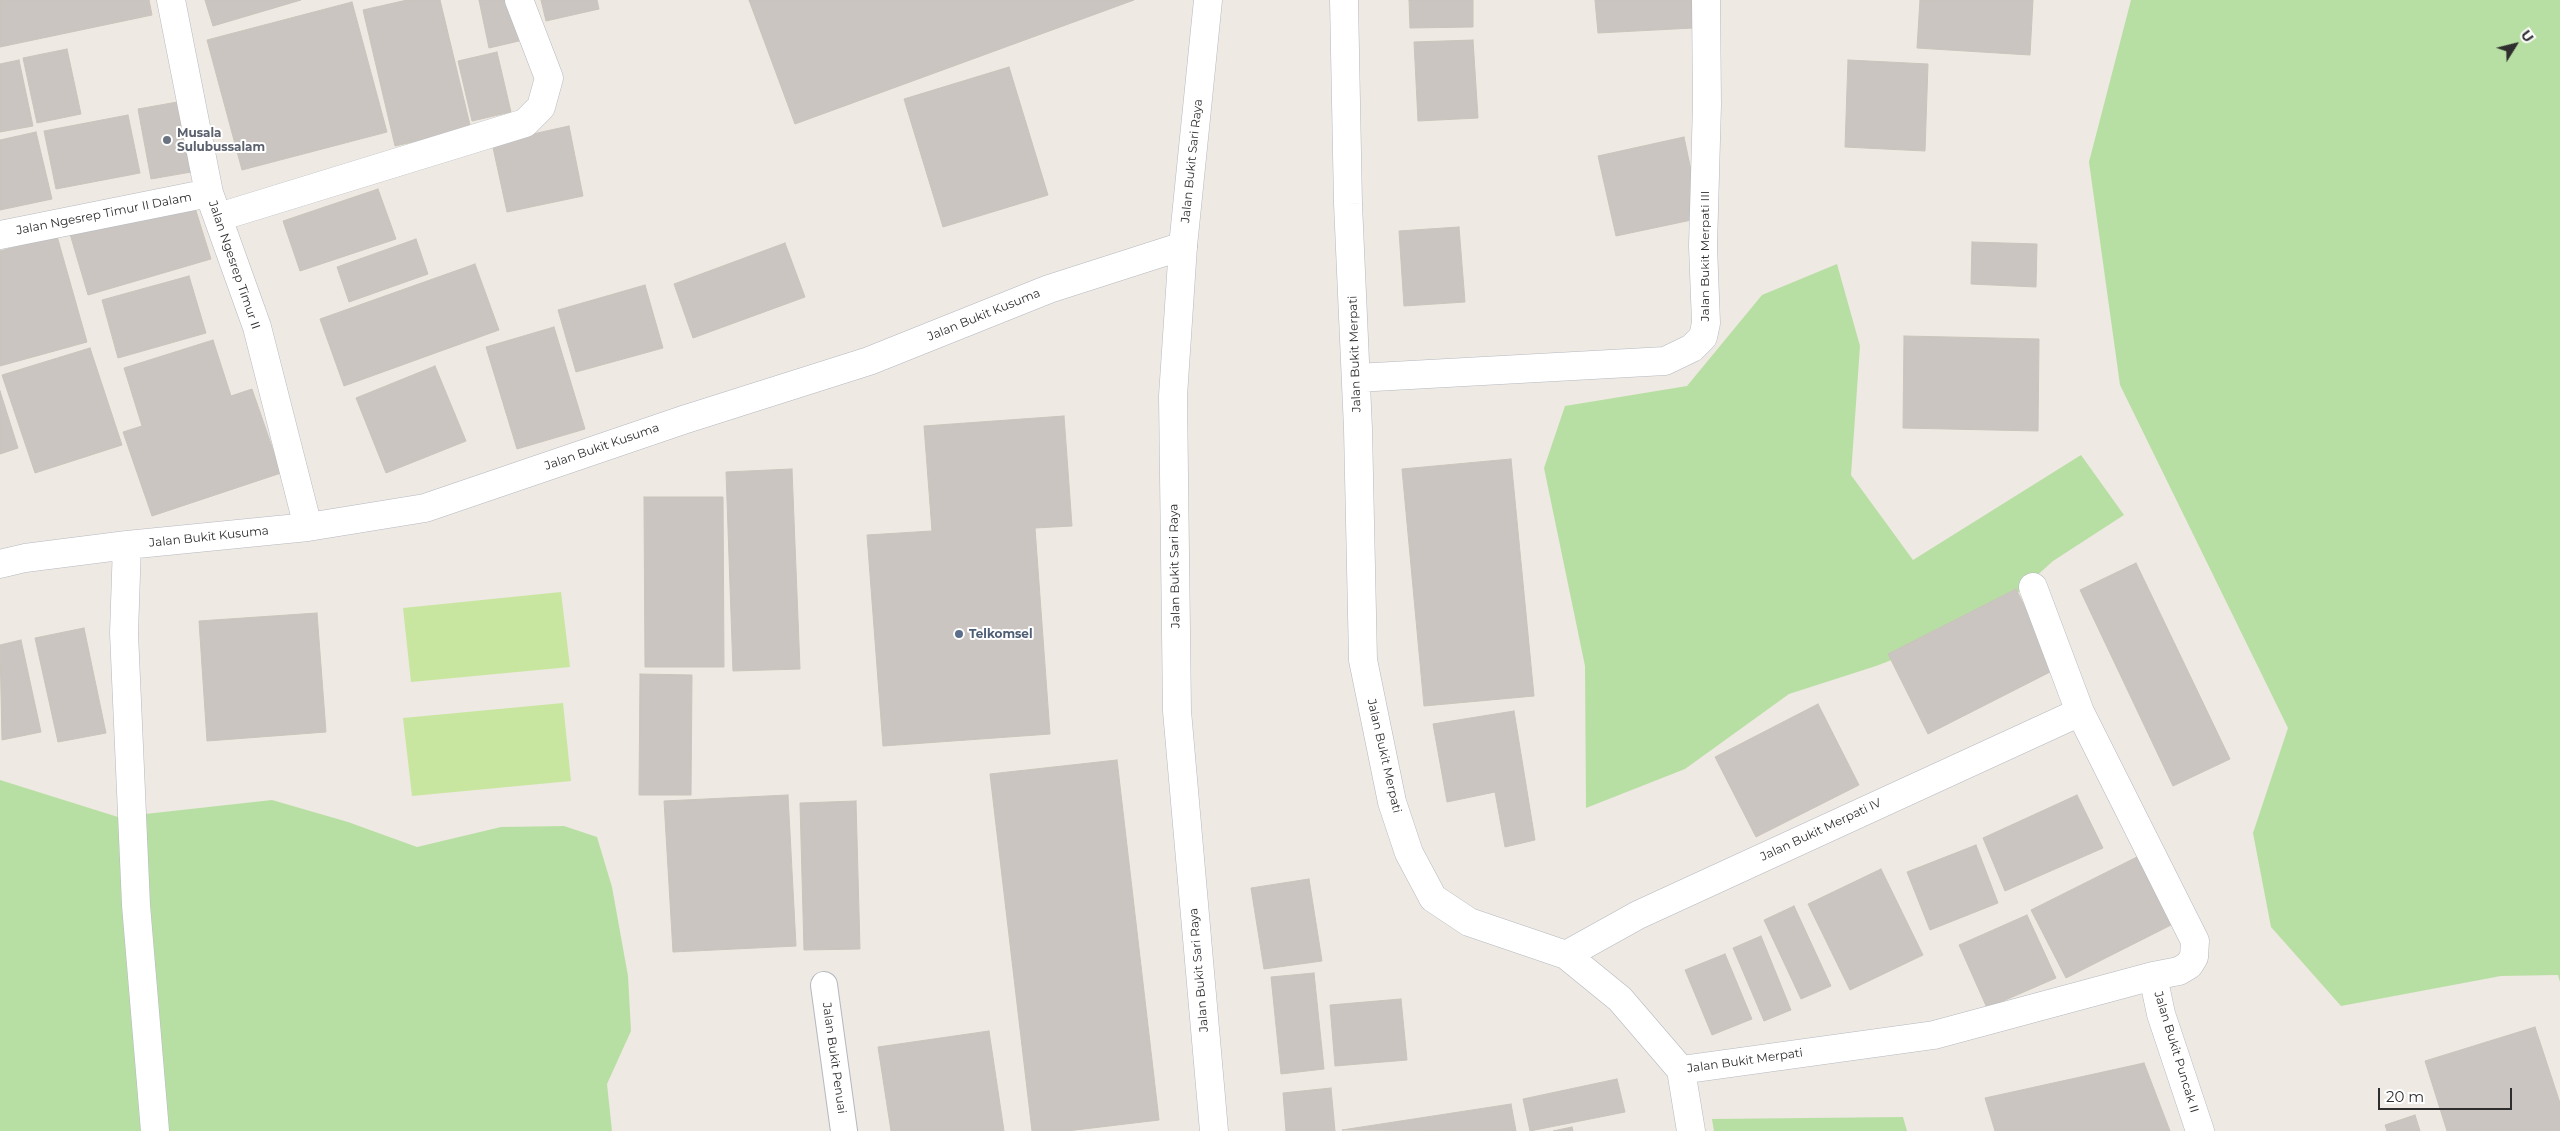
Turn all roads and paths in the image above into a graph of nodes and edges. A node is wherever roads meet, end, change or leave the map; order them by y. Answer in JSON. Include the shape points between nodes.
{"nodes":[{"id":1,"x":171,"y":0,"type":"edge"},
{"id":2,"x":518,"y":0,"type":"edge"},
{"id":3,"x":1208,"y":0,"type":"edge"},
{"id":4,"x":1344,"y":0,"type":"edge"},
{"id":5,"x":1706,"y":0,"type":"edge"},
{"id":6,"x":214,"y":205,"type":"junction"},
{"id":7,"x":0,"y":235,"type":"edge"},
{"id":8,"x":1183,"y":246,"type":"junction"},
{"id":9,"x":1356,"y":378,"type":"junction"},
{"id":10,"x":308,"y":527,"type":"junction"},
{"id":11,"x":127,"y":545,"type":"junction"},
{"id":12,"x":0,"y":564,"type":"edge"},
{"id":13,"x":2034,"y":587,"type":"dead end"},
{"id":14,"x":2080,"y":712,"type":"junction"},
{"id":15,"x":1566,"y":955,"type":"junction"},
{"id":16,"x":2153,"y":976,"type":"junction"},
{"id":17,"x":824,"y":985,"type":"dead end"},
{"id":18,"x":2120,"y":985,"type":"joint"},
{"id":19,"x":1682,"y":1070,"type":"junction"},
{"id":20,"x":155,"y":1131,"type":"edge"},
{"id":21,"x":844,"y":1131,"type":"edge"},
{"id":22,"x":1208,"y":1131,"type":"edge"},
{"id":23,"x":1691,"y":1131,"type":"edge"},
{"id":24,"x":2200,"y":1131,"type":"edge"}],
"edges":[{"from":1,"to":6,"type":"street","name":"Jalan Ngesrep Timur II"},
{"from":2,"to":6,"type":"street","name":"Jalan Ngesrep Timur II Dalam","via":[[549,78],[541,107],[525,123]]},
{"from":3,"to":8,"type":"street","name":"Jalan Bukit Sari Raya"},
{"from":4,"to":9,"type":"street","name":"Jalan Bukit Merpati"},
{"from":5,"to":9,"type":"street","name":"Jalan Bukit Merpati III","via":[[1703,246],[1706,322],[1703,338],[1692,348],[1665,361]]},
{"from":6,"to":7,"type":"street","name":"Jalan Ngesrep Timur II Dalam"},
{"from":6,"to":10,"type":"street","name":"Jalan Ngesrep Timur II","via":[[257,327]]},
{"from":8,"to":10,"type":"street","name":"Jalan Bukit Kusuma","via":[[1049,289],[869,361],[425,508]]},
{"from":8,"to":22,"type":"street","name":"Jalan Bukit Sari Raya","via":[[1174,396],[1177,711]]},
{"from":9,"to":15,"type":"street","name":"Jalan Bukit Merpati","via":[[1363,660],[1392,802],[1409,853],[1433,898],[1468,922]]},
{"from":10,"to":11,"type":"street","name":"Jalan Bukit Kusuma"},
{"from":11,"to":12,"type":"street","name":"Jalan Bukit Kusuma"},
{"from":11,"to":20,"type":"street","via":[[124,633],[136,905]]},
{"from":13,"to":14,"type":"street"},
{"from":14,"to":15,"type":"street","name":"Jalan Bukit Merpati IV","via":[[1638,915]]},
{"from":14,"to":16,"type":"street","via":[[2195,941],[2194,957],[2189,965],[2179,971]]},
{"from":15,"to":19,"type":"street","name":"Jalan Bukit Merpati","via":[[1620,999]]},
{"from":16,"to":18,"type":"street","name":"Jalan Bukit Puncak II"},
{"from":16,"to":24,"type":"street","name":"Jalan Bukit Puncak II","via":[[2161,1014]]},
{"from":17,"to":21,"type":"lane","name":"Jalan Bukit Penuai"},
{"from":18,"to":19,"type":"street","name":"Jalan Bukit Merpati","via":[[1934,1036]]},
{"from":19,"to":23,"type":"street"}]}
